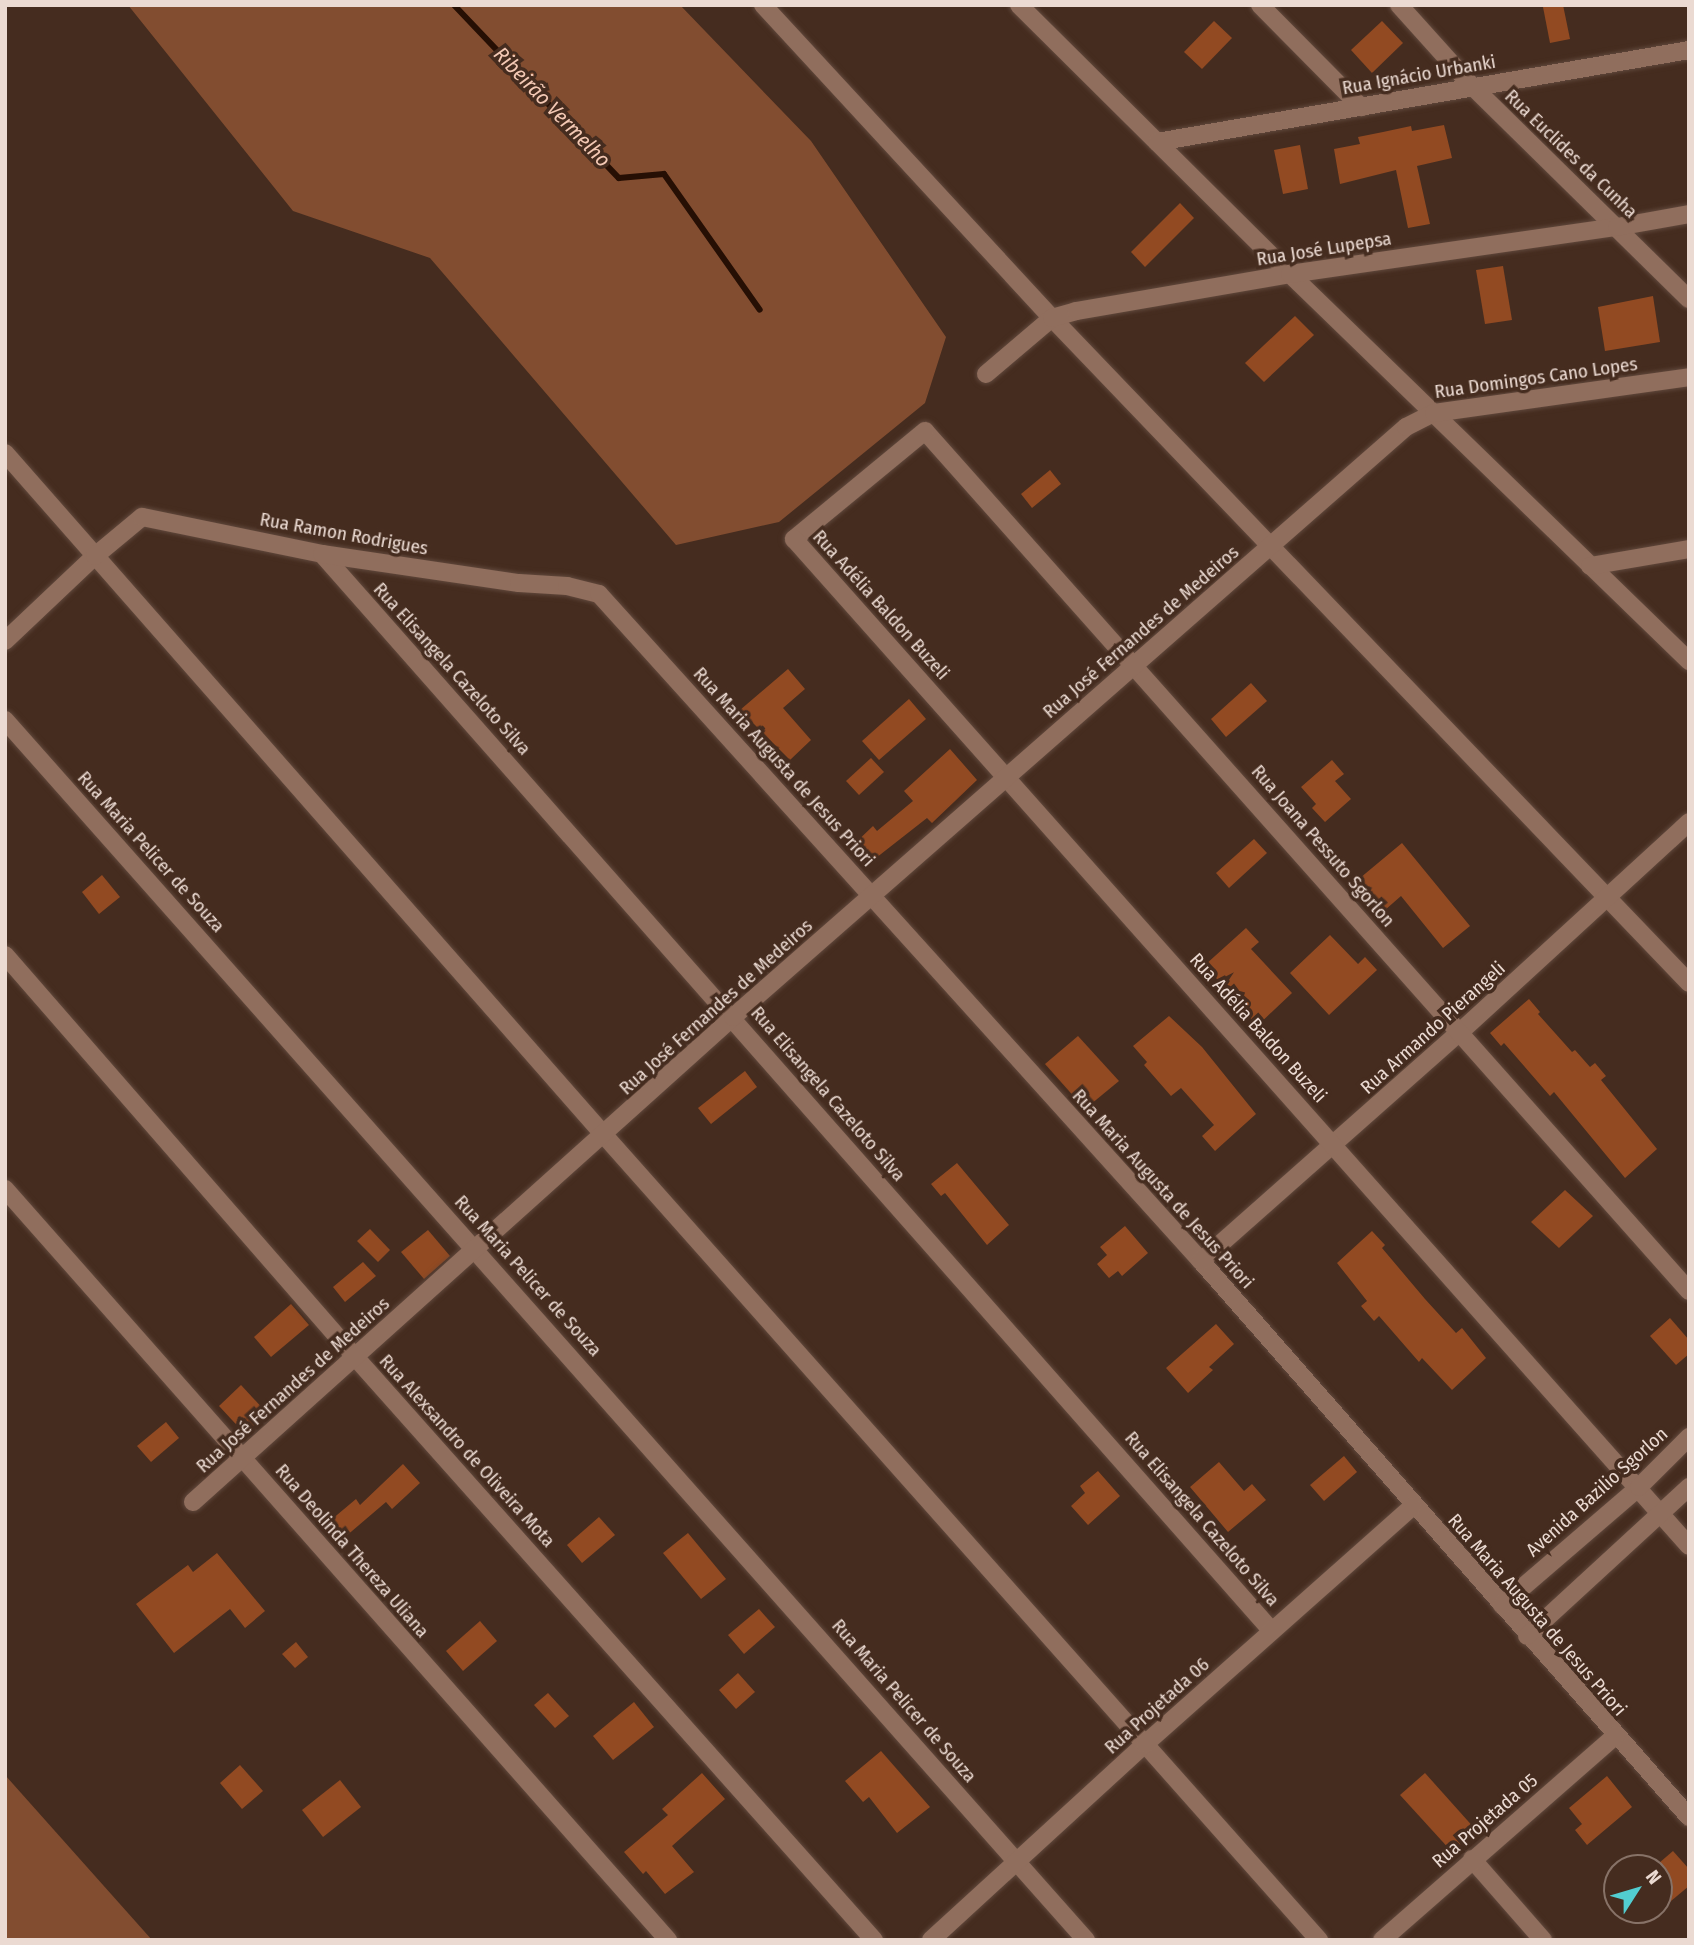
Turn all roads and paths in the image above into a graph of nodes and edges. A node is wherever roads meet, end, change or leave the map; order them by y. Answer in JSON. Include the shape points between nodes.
{"nodes":[{"id":1,"x":763,"y":5,"type":"edge"},
{"id":2,"x":1019,"y":5,"type":"edge"},
{"id":3,"x":1260,"y":5,"type":"edge"},
{"id":4,"x":1399,"y":5,"type":"edge"},
{"id":5,"x":1689,"y":50,"type":"edge"},
{"id":6,"x":1472,"y":86,"type":"junction"},
{"id":7,"x":1361,"y":107,"type":"junction"},
{"id":8,"x":1157,"y":142,"type":"junction"},
{"id":9,"x":1689,"y":214,"type":"edge"},
{"id":10,"x":1617,"y":227,"type":"junction"},
{"id":11,"x":1290,"y":274,"type":"junction"},
{"id":12,"x":1689,"y":299,"type":"edge"},
{"id":13,"x":1052,"y":318,"type":"junction"},
{"id":14,"x":986,"y":374,"type":"dead end"},
{"id":15,"x":1689,"y":377,"type":"edge"},
{"id":16,"x":1434,"y":412,"type":"junction"},
{"id":17,"x":5,"y":453,"type":"edge"},
{"id":18,"x":794,"y":539,"type":"joint"},
{"id":19,"x":1270,"y":547,"type":"junction"},
{"id":20,"x":1689,"y":550,"type":"edge"},
{"id":21,"x":322,"y":554,"type":"junction"},
{"id":22,"x":96,"y":556,"type":"junction"},
{"id":23,"x":1590,"y":566,"type":"junction"},
{"id":24,"x":599,"y":594,"type":"joint"},
{"id":25,"x":5,"y":641,"type":"edge"},
{"id":26,"x":1689,"y":661,"type":"edge"},
{"id":27,"x":1135,"y":665,"type":"junction"},
{"id":28,"x":5,"y":720,"type":"edge"},
{"id":29,"x":1007,"y":778,"type":"junction"},
{"id":30,"x":1689,"y":822,"type":"edge"},
{"id":31,"x":872,"y":896,"type":"junction"},
{"id":32,"x":1608,"y":899,"type":"junction"},
{"id":33,"x":5,"y":955,"type":"edge"},
{"id":34,"x":1689,"y":983,"type":"edge"},
{"id":35,"x":733,"y":1017,"type":"junction"},
{"id":36,"x":1459,"y":1033,"type":"junction"},
{"id":37,"x":604,"y":1135,"type":"junction"},
{"id":38,"x":1334,"y":1145,"type":"junction"},
{"id":39,"x":5,"y":1189,"type":"edge"},
{"id":40,"x":477,"y":1249,"type":"junction"},
{"id":41,"x":1201,"y":1261,"type":"junction"},
{"id":42,"x":1689,"y":1291,"type":"edge"},
{"id":43,"x":356,"y":1358,"type":"junction"},
{"id":44,"x":1689,"y":1437,"type":"edge"},
{"id":45,"x":243,"y":1458,"type":"junction"},
{"id":46,"x":1639,"y":1487,"type":"junction"},
{"id":47,"x":1689,"y":1487,"type":"edge"},
{"id":48,"x":193,"y":1502,"type":"dead end"},
{"id":49,"x":1413,"y":1507,"type":"junction"},
{"id":50,"x":1661,"y":1515,"type":"junction"},
{"id":51,"x":1689,"y":1546,"type":"edge"},
{"id":52,"x":1502,"y":1605,"type":"junction"},
{"id":53,"x":1272,"y":1631,"type":"junction"},
{"id":54,"x":1527,"y":1636,"type":"junction"},
{"id":55,"x":1616,"y":1735,"type":"junction"},
{"id":56,"x":1144,"y":1744,"type":"junction"},
{"id":57,"x":1689,"y":1817,"type":"edge"},
{"id":58,"x":1472,"y":1859,"type":"junction"},
{"id":59,"x":1018,"y":1862,"type":"junction"},
{"id":60,"x":668,"y":1940,"type":"edge"},
{"id":61,"x":874,"y":1940,"type":"edge"},
{"id":62,"x":931,"y":1940,"type":"edge"},
{"id":63,"x":1086,"y":1940,"type":"edge"},
{"id":64,"x":1319,"y":1940,"type":"edge"},
{"id":65,"x":1382,"y":1940,"type":"edge"},
{"id":66,"x":1544,"y":1940,"type":"edge"}],
"edges":[{"from":1,"to":13,"type":"street"},
{"from":2,"to":8,"type":"street"},
{"from":3,"to":7,"type":"street"},
{"from":4,"to":6,"type":"street","name":"Rua Euclides da Cunha"},
{"from":5,"to":6,"type":"street","name":"Rua Ignácio Urbanki"},
{"from":6,"to":7,"type":"street","name":"Rua Ignácio Urbanki"},
{"from":6,"to":10,"type":"street","name":"Rua Euclides da Cunha"},
{"from":7,"to":8,"type":"street","name":"Rua Ignácio Urbanki"},
{"from":8,"to":11,"type":"street"},
{"from":9,"to":10,"type":"street","name":"Rua José Lupepsa"},
{"from":10,"to":11,"type":"street","name":"Rua José Lupepsa"},
{"from":10,"to":12,"type":"street","name":"Rua Euclides da Cunha"},
{"from":11,"to":13,"type":"street","name":"Rua José Lupepsa"},
{"from":11,"to":16,"type":"street"},
{"from":13,"to":14,"type":"street","name":"Rua José Lupepsa"},
{"from":13,"to":19,"type":"street"},
{"from":15,"to":16,"type":"street","name":"Rua Domingos Cano Lopes"},
{"from":16,"to":19,"type":"street","name":"Rua Domingos Cano Lopes","via":[[1378,449]]},
{"from":16,"to":23,"type":"street"},
{"from":17,"to":22,"type":"street"},
{"from":18,"to":27,"type":"street","name":"Rua Joana Pessuto Sgorlon","via":[[925,431]]},
{"from":18,"to":29,"type":"street","name":"Rua Adélia Baldon Buzeli"},
{"from":19,"to":27,"type":"street","name":"Rua José Fernandes de Medeiros"},
{"from":19,"to":32,"type":"street"},
{"from":20,"to":23,"type":"street"},
{"from":21,"to":22,"type":"street","name":"Rua Ramon Rodrigues","via":[[142,517]]},
{"from":21,"to":24,"type":"street","name":"Rua Ramon Rodrigues"},
{"from":21,"to":35,"type":"street","name":"Rua Elisangela Cazeloto Silva"},
{"from":22,"to":25,"type":"street"},
{"from":22,"to":37,"type":"street"},
{"from":23,"to":26,"type":"street"},
{"from":24,"to":31,"type":"street","name":"Rua Maria Augusta de Jesus Priori"},
{"from":27,"to":29,"type":"street","name":"Rua José Fernandes de Medeiros"},
{"from":27,"to":36,"type":"street","name":"Rua Joana Pessuto Sgorlon"},
{"from":28,"to":40,"type":"street","name":"Rua Maria Pelicer de Souza"},
{"from":29,"to":31,"type":"street","name":"Rua José Fernandes de Medeiros"},
{"from":29,"to":38,"type":"street","name":"Rua Adélia Baldon Buzeli"},
{"from":30,"to":32,"type":"street","name":"Rua Armando Pierangeli"},
{"from":31,"to":35,"type":"street","name":"Rua José Fernandes de Medeiros"},
{"from":31,"to":41,"type":"street","name":"Rua Maria Augusta de Jesus Priori"},
{"from":32,"to":34,"type":"street"},
{"from":32,"to":36,"type":"street","name":"Rua Armando Pierangeli"},
{"from":33,"to":43,"type":"street","name":"Rua Alexsandro de Oliveira Mota"},
{"from":35,"to":37,"type":"street","name":"Rua José Fernandes de Medeiros"},
{"from":35,"to":53,"type":"street","name":"Rua Elisangela Cazeloto Silva"},
{"from":36,"to":38,"type":"street","name":"Rua Armando Pierangeli"},
{"from":36,"to":42,"type":"street","name":"Rua Joana Pessuto Sgorlon"},
{"from":37,"to":40,"type":"street","name":"Rua José Fernandes de Medeiros"},
{"from":37,"to":56,"type":"street"},
{"from":38,"to":41,"type":"street","name":"Rua Armando Pierangeli"},
{"from":38,"to":46,"type":"street","name":"Rua Adélia Baldon Buzeli"},
{"from":39,"to":45,"type":"street","name":"Rua Deolinda Thereza Uliana"},
{"from":40,"to":43,"type":"street","name":"Rua José Fernandes de Medeiros"},
{"from":40,"to":59,"type":"street","name":"Rua Maria Pelicer de Souza"},
{"from":41,"to":49,"type":"street","name":"Rua Maria Augusta de Jesus Priori"},
{"from":43,"to":45,"type":"street","name":"Rua José Fernandes de Medeiros"},
{"from":43,"to":61,"type":"street","name":"Rua Alexsandro de Oliveira Mota"},
{"from":44,"to":46,"type":"street","name":"Avenida Bazilio Sgorlon"},
{"from":45,"to":48,"type":"street","name":"Rua José Fernandes de Medeiros"},
{"from":45,"to":60,"type":"street","name":"Rua Deolinda Thereza Uliana"},
{"from":46,"to":50,"type":"street","name":"Rua Adélia Baldon Buzeli"},
{"from":46,"to":52,"type":"street","name":"Avenida Bazilio Sgorlon"},
{"from":47,"to":50,"type":"street"},
{"from":49,"to":52,"type":"street","name":"Rua Maria Augusta de Jesus Priori"},
{"from":49,"to":53,"type":"street","name":"Rua Projetada 06"},
{"from":50,"to":51,"type":"street","name":"Rua Adélia Baldon Buzeli"},
{"from":50,"to":54,"type":"street"},
{"from":52,"to":54,"type":"street","name":"Rua Maria Augusta de Jesus Priori"},
{"from":53,"to":56,"type":"street","name":"Rua Projetada 06"},
{"from":54,"to":55,"type":"street","name":"Rua Maria Augusta de Jesus Priori"},
{"from":55,"to":57,"type":"street","name":"Rua Maria Augusta de Jesus Priori"},
{"from":55,"to":58,"type":"street","name":"Rua Projetada 05"},
{"from":56,"to":59,"type":"street","name":"Rua Projetada 06"},
{"from":56,"to":64,"type":"street"},
{"from":58,"to":65,"type":"street","name":"Rua Projetada 05"},
{"from":58,"to":66,"type":"street"},
{"from":59,"to":62,"type":"street","name":"Rua Projetada 06"},
{"from":59,"to":63,"type":"street","name":"Rua Maria Pelicer de Souza"}]}
